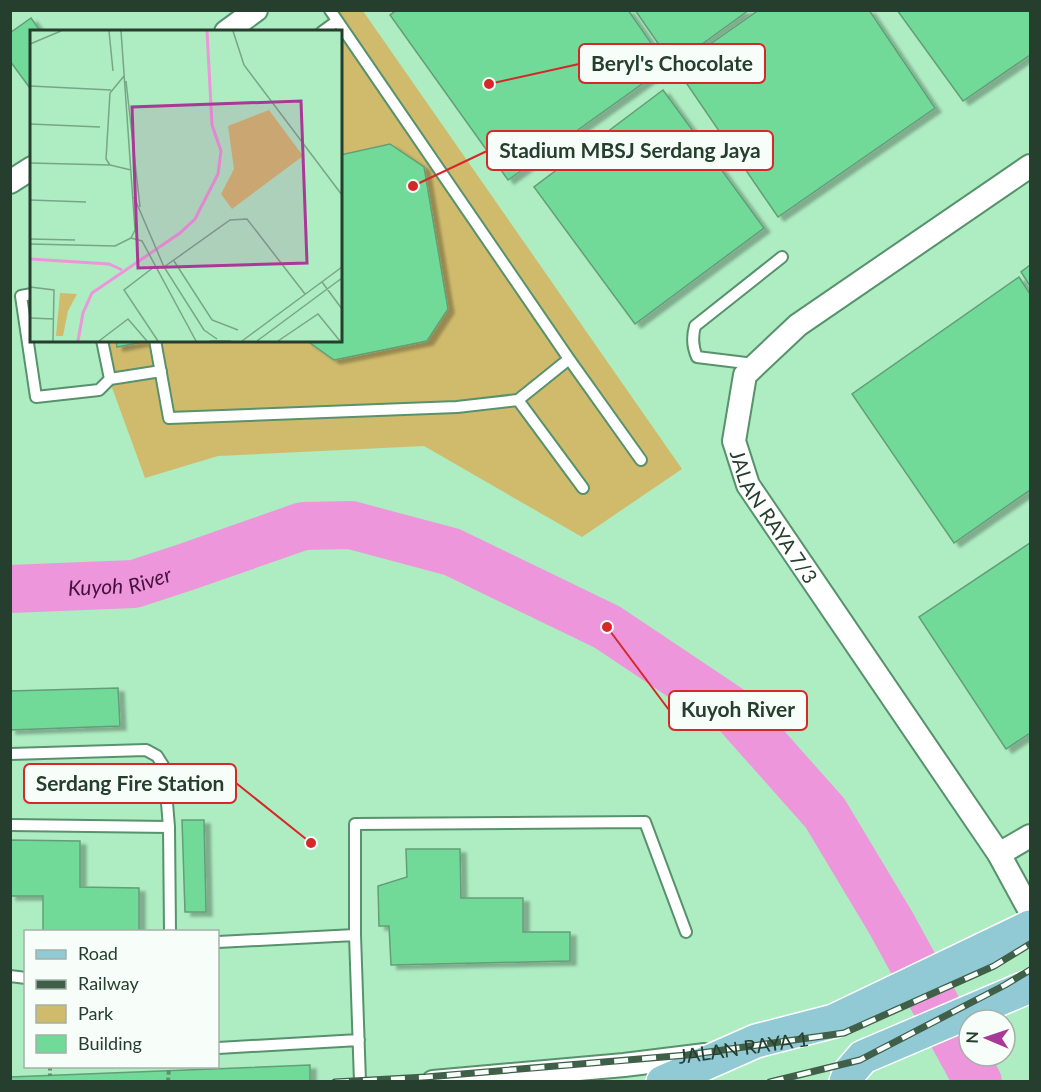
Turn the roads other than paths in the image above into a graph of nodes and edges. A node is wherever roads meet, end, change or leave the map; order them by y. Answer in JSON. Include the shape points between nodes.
{"nodes":[{"id":1,"x":256,"y":10,"type":"edge"},
{"id":2,"x":330,"y":10,"type":"edge"},
{"id":3,"x":337,"y":21,"type":"junction"},
{"id":4,"x":229,"y":30,"type":"edge"},
{"id":5,"x":325,"y":30,"type":"edge"},
{"id":6,"x":1030,"y":166,"type":"edge"},
{"id":7,"x":30,"y":169,"type":"edge"},
{"id":8,"x":10,"y":182,"type":"edge"},
{"id":9,"x":782,"y":257,"type":"dead end"},
{"id":10,"x":30,"y":294,"type":"edge"},
{"id":11,"x":102,"y":342,"type":"edge"},
{"id":12,"x":155,"y":342,"type":"edge"},
{"id":13,"x":569,"y":359,"type":"junction"},
{"id":14,"x":757,"y":364,"type":"junction"},
{"id":15,"x":161,"y":371,"type":"junction"},
{"id":16,"x":110,"y":379,"type":"junction"},
{"id":17,"x":518,"y":399,"type":"junction"},
{"id":18,"x":641,"y":460,"type":"dead end"},
{"id":19,"x":583,"y":488,"type":"dead end"},
{"id":20,"x":10,"y":754,"type":"edge"},
{"id":21,"x":10,"y":825,"type":"edge"},
{"id":22,"x":169,"y":828,"type":"junction"},
{"id":23,"x":1030,"y":836,"type":"edge"},
{"id":24,"x":999,"y":854,"type":"junction"},
{"id":25,"x":1030,"y":911,"type":"edge"},
{"id":26,"x":170,"y":930,"type":"edge"},
{"id":27,"x":686,"y":932,"type":"dead end"},
{"id":28,"x":1018,"y":932,"type":"edge"},
{"id":29,"x":355,"y":935,"type":"junction"},
{"id":30,"x":219,"y":942,"type":"edge"},
{"id":31,"x":1029,"y":987,"type":"edge"},
{"id":32,"x":359,"y":1040,"type":"junction"},
{"id":33,"x":756,"y":1041,"type":"junction"},
{"id":34,"x":219,"y":1048,"type":"edge"},
{"id":35,"x":854,"y":1069,"type":"edge"},
{"id":36,"x":360,"y":1082,"type":"edge"},
{"id":37,"x":433,"y":1082,"type":"edge"},
{"id":38,"x":663,"y":1082,"type":"edge"}],
"edges":[{"from":1,"to":4,"type":"street"},
{"from":2,"to":3,"type":"lane"},
{"from":3,"to":5,"type":"lane"},
{"from":3,"to":13,"type":"lane"},
{"from":6,"to":14,"type":"street","name":"JALAN RAYA 7/3","via":[[798,325]]},
{"from":7,"to":8,"type":"street"},
{"from":9,"to":14,"type":"lane","via":[[695,326],[693,348],[697,357]]},
{"from":10,"to":16,"type":"lane","via":[[21,296],[36,398],[99,390]]},
{"from":11,"to":16,"type":"lane"},
{"from":12,"to":15,"type":"lane"},
{"from":13,"to":17,"type":"lane"},
{"from":13,"to":18,"type":"lane"},
{"from":14,"to":24,"type":"street","name":"JALAN RAYA 7/3","via":[[745,375],[734,441],[748,485]]},
{"from":15,"to":16,"type":"lane"},
{"from":15,"to":17,"type":"lane","via":[[169,418],[457,407]]},
{"from":17,"to":19,"type":"lane"},
{"from":20,"to":22,"type":"lane","via":[[146,750],[157,756],[164,767]]},
{"from":21,"to":22,"type":"lane"},
{"from":22,"to":26,"type":"lane"},
{"from":23,"to":24,"type":"street"},
{"from":24,"to":25,"type":"street","name":"JALAN RAYA 7/3"},
{"from":27,"to":29,"type":"lane","via":[[645,822],[355,824]]},
{"from":28,"to":33,"type":"main road","name":"JALAN RAYA 1","via":[[834,1021]]},
{"from":29,"to":30,"type":"lane"},
{"from":29,"to":32,"type":"lane"},
{"from":31,"to":35,"type":"main road"},
{"from":32,"to":34,"type":"lane"},
{"from":32,"to":36,"type":"lane"},
{"from":33,"to":37,"type":"street","name":"JALAN RAYA 1","via":[[704,1055]]},
{"from":33,"to":38,"type":"main road"}]}
